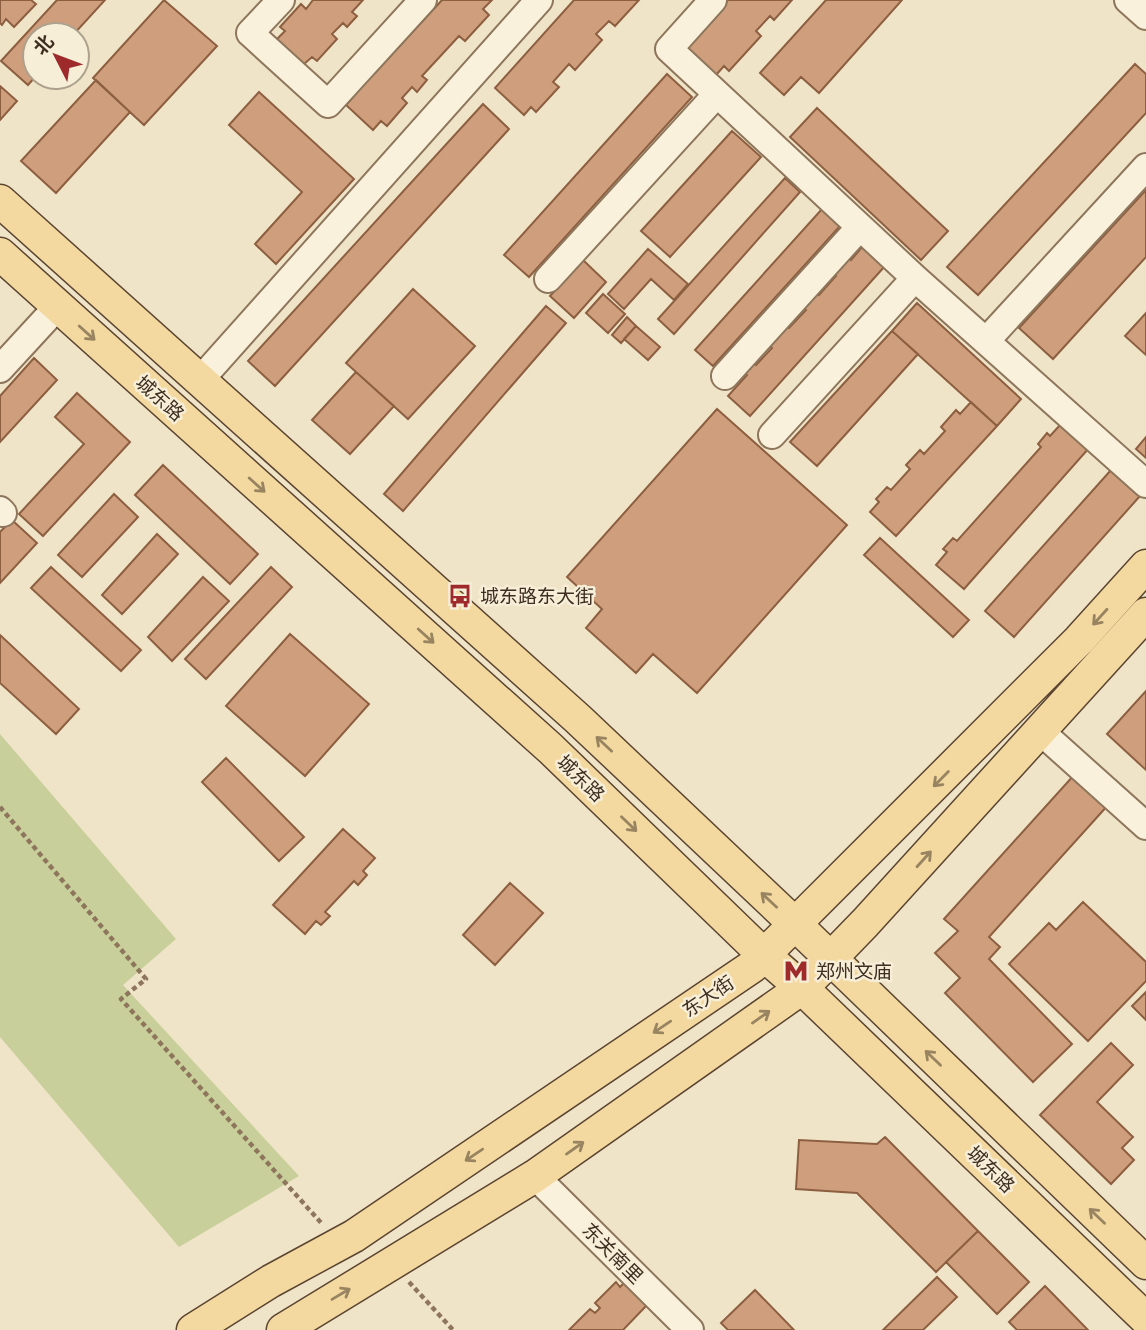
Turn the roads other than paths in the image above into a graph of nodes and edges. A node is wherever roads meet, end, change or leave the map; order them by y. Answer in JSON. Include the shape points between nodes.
{"nodes":[{"id":1,"x":281,"y":0,"type":"edge"},
{"id":2,"x":423,"y":0,"type":"edge"},
{"id":3,"x":539,"y":0,"type":"edge"},
{"id":4,"x":713,"y":0,"type":"edge"},
{"id":5,"x":1128,"y":0,"type":"edge"},
{"id":6,"x":1146,"y":16,"type":"edge"},
{"id":7,"x":717,"y":94,"type":"junction"},
{"id":8,"x":1146,"y":167,"type":"edge"},
{"id":9,"x":0,"y":201,"type":"edge"},
{"id":10,"x":860,"y":227,"type":"junction"},
{"id":11,"x":0,"y":254,"type":"edge"},
{"id":12,"x":915,"y":278,"type":"junction"},
{"id":13,"x":548,"y":279,"type":"dead end"},
{"id":14,"x":58,"y":306,"type":"junction"},
{"id":15,"x":986,"y":341,"type":"junction"},
{"id":16,"x":0,"y":369,"type":"edge"},
{"id":17,"x":725,"y":376,"type":"dead end"},
{"id":18,"x":200,"y":380,"type":"junction"},
{"id":19,"x":772,"y":435,"type":"dead end"},
{"id":20,"x":1146,"y":484,"type":"edge"},
{"id":21,"x":1146,"y":566,"type":"edge"},
{"id":22,"x":1146,"y":614,"type":"edge"},
{"id":23,"x":1040,"y":731,"type":"junction"},
{"id":24,"x":1146,"y":827,"type":"edge"},
{"id":25,"x":796,"y":925,"type":"junction"},
{"id":26,"x":764,"y":955,"type":"junction"},
{"id":27,"x":829,"y":960,"type":"junction"},
{"id":28,"x":802,"y":988,"type":"junction"},
{"id":29,"x":536,"y":1176,"type":"junction"},
{"id":30,"x":1146,"y":1263,"type":"edge"},
{"id":31,"x":1146,"y":1319,"type":"edge"},
{"id":32,"x":193,"y":1330,"type":"edge"},
{"id":33,"x":283,"y":1330,"type":"edge"},
{"id":34,"x":690,"y":1330,"type":"edge"}],
"edges":[{"from":1,"to":2,"type":"street","via":[[250,33],[328,104]]},
{"from":3,"to":18,"type":"street"},
{"from":4,"to":7,"type":"street","via":[[669,49]]},
{"from":5,"to":6,"type":"street"},
{"from":7,"to":10,"type":"street"},
{"from":7,"to":13,"type":"street"},
{"from":8,"to":15,"type":"street"},
{"from":9,"to":18,"type":"main road","name":"城东路"},
{"from":10,"to":12,"type":"street"},
{"from":10,"to":17,"type":"street"},
{"from":11,"to":14,"type":"main road","name":"城东路"},
{"from":12,"to":15,"type":"street"},
{"from":12,"to":19,"type":"street"},
{"from":14,"to":16,"type":"street"},
{"from":14,"to":26,"type":"main road","name":"城东路","one_way":true,"via":[[551,749]]},
{"from":15,"to":20,"type":"street"},
{"from":25,"to":18,"type":"main road","name":"城东路","one_way":true,"via":[[578,719]]},
{"from":21,"to":25,"type":"main road","name":"东大街","one_way":true,"via":[[1079,640]]},
{"from":22,"to":23,"type":"main road"},
{"from":23,"to":24,"type":"street"},
{"from":27,"to":23,"type":"main road","one_way":true},
{"from":25,"to":26,"type":"main road","name":"东大街"},
{"from":25,"to":27,"type":"main road","name":"城东路"},
{"from":26,"to":28,"type":"main road","name":"城东路"},
{"from":26,"to":32,"type":"main road","name":"东大街","one_way":true,"via":[[340,1244]]},
{"from":27,"to":28,"type":"main road"},
{"from":30,"to":27,"type":"main road","name":"城东路","one_way":true},
{"from":29,"to":28,"type":"main road","one_way":true},
{"from":28,"to":31,"type":"main road","name":"城东路"},
{"from":33,"to":29,"type":"main road","one_way":true},
{"from":29,"to":34,"type":"street","name":"东关南里"}]}
